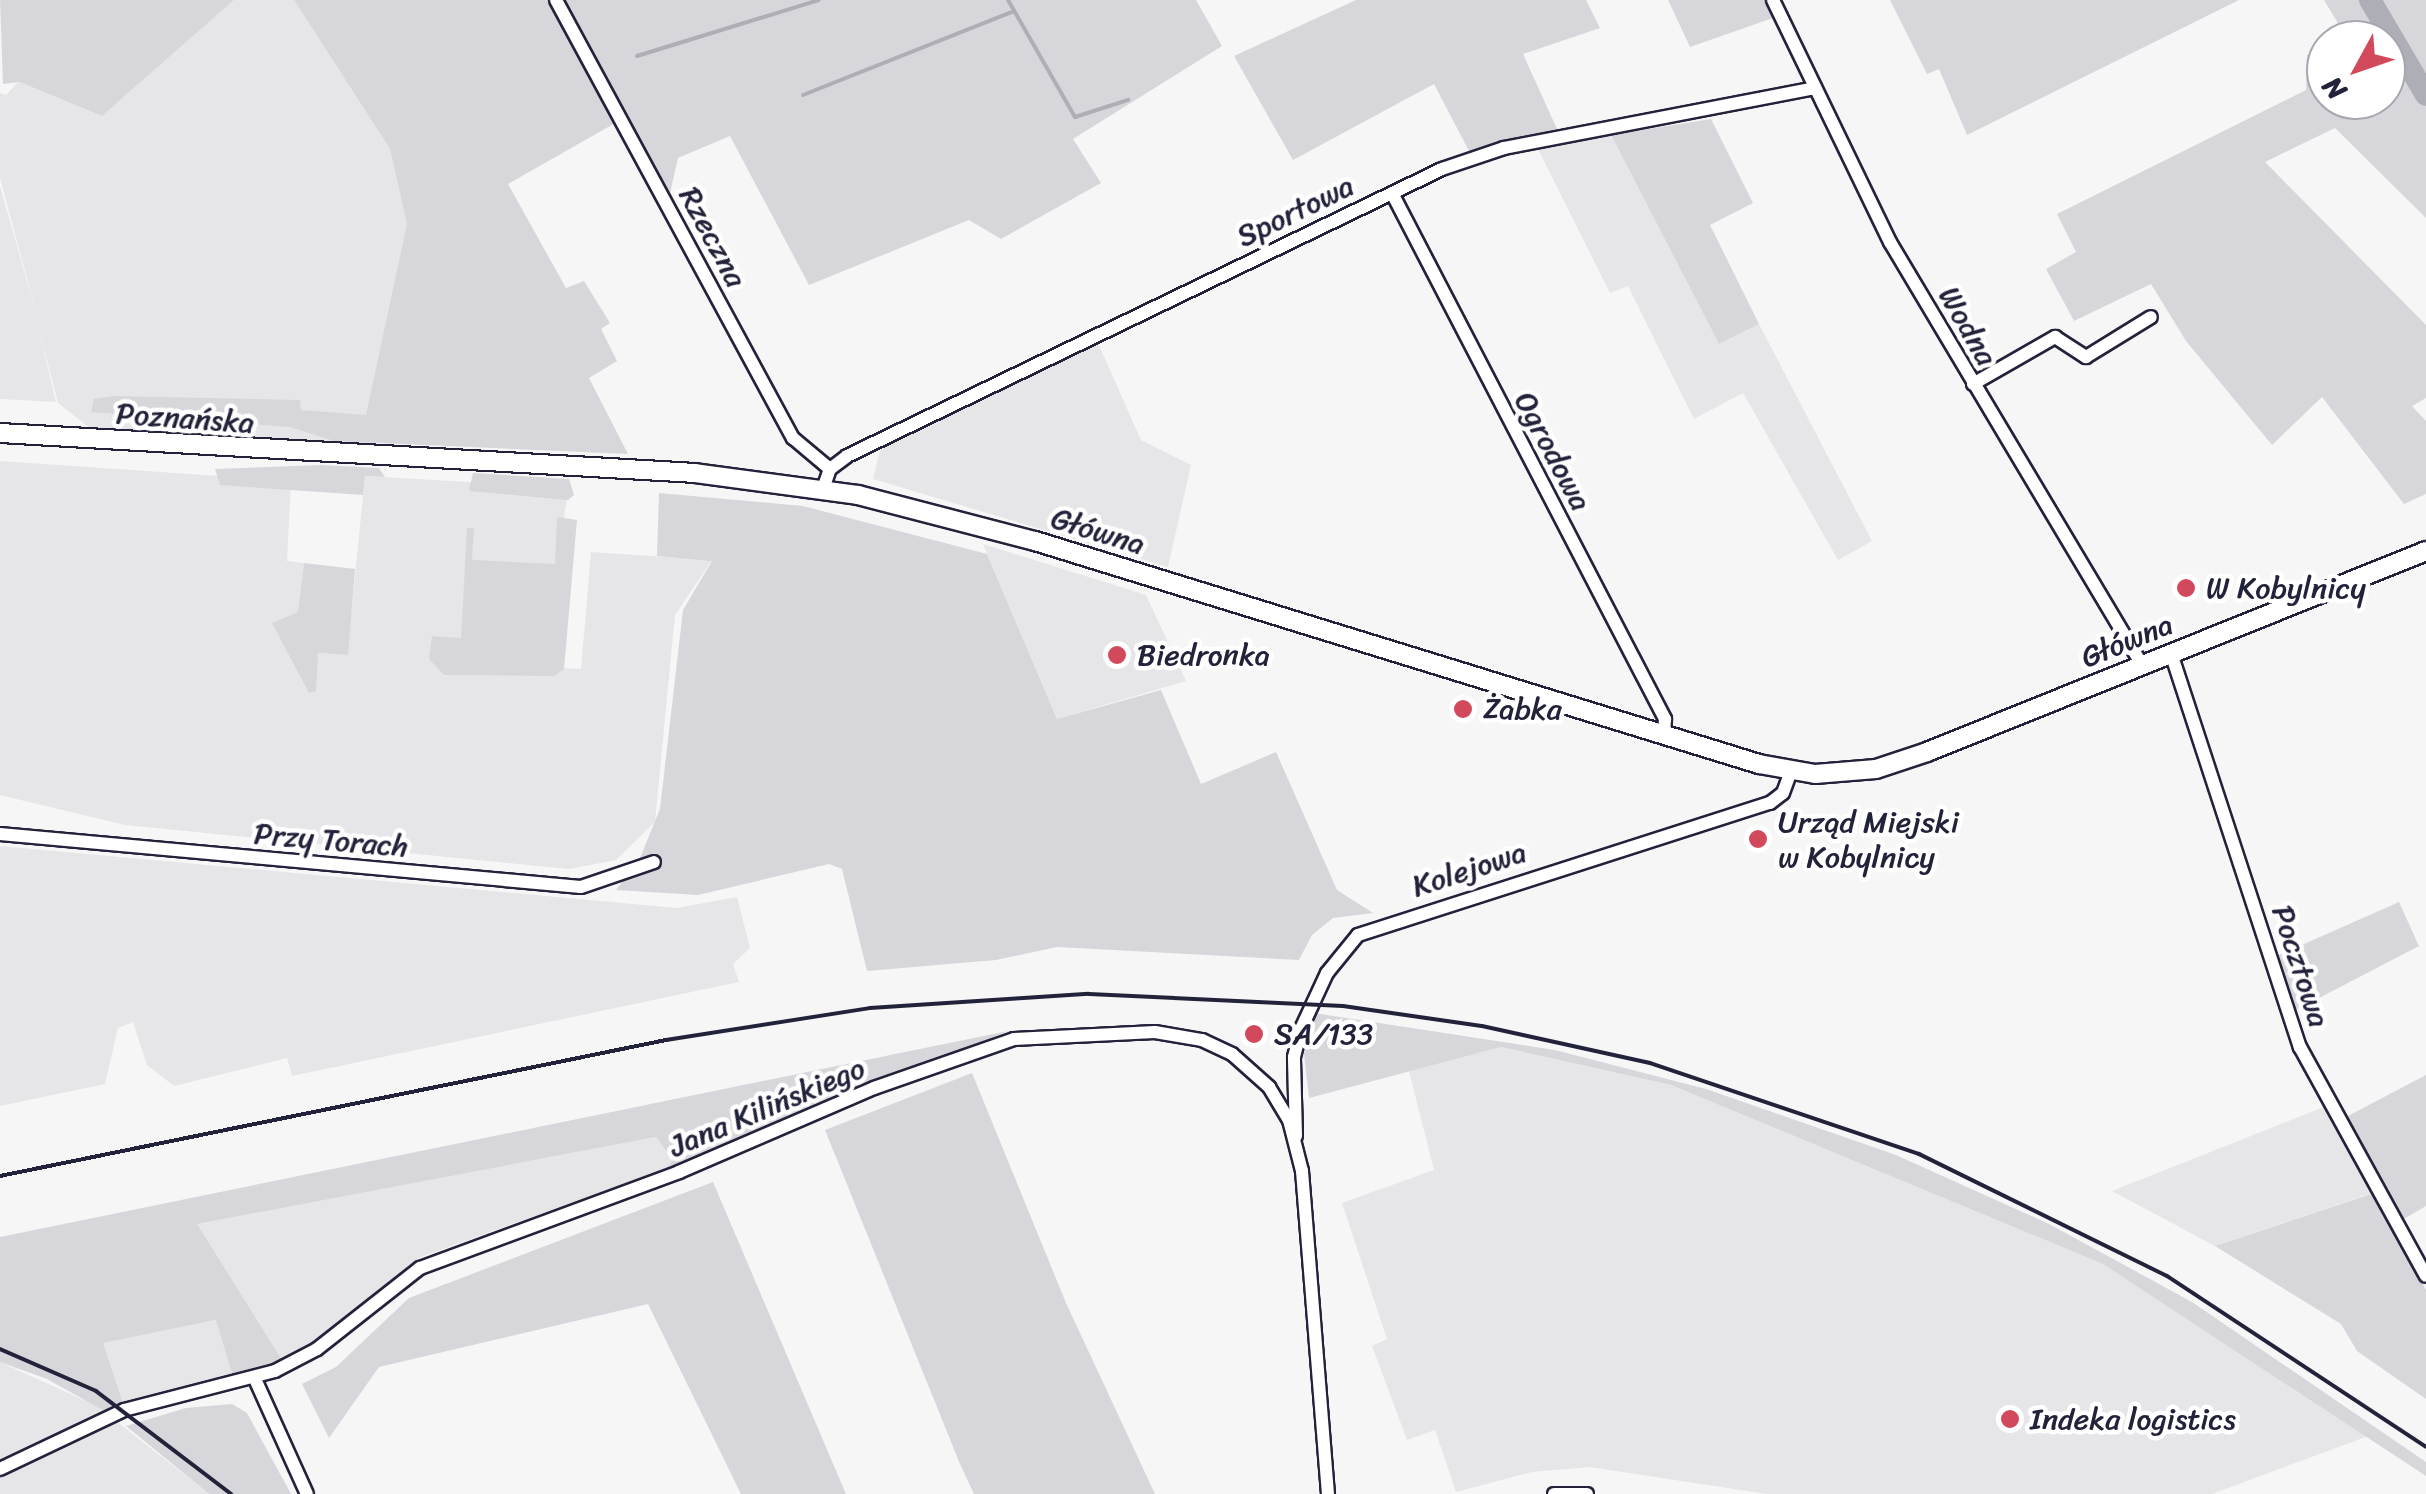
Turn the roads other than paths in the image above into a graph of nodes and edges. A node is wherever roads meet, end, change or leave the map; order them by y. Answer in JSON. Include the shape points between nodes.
{"nodes":[{"id":1,"x":556,"y":0,"type":"edge"},
{"id":2,"x":1773,"y":0,"type":"edge"},
{"id":3,"x":1814,"y":88,"type":"junction"},
{"id":4,"x":1392,"y":192,"type":"junction"},
{"id":5,"x":2151,"y":317,"type":"dead end"},
{"id":6,"x":1973,"y":384,"type":"junction"},
{"id":7,"x":0,"y":433,"type":"edge"},
{"id":8,"x":366,"y":457,"type":"joint"},
{"id":9,"x":830,"y":469,"type":"junction"},
{"id":10,"x":823,"y":489,"type":"junction"},
{"id":11,"x":2426,"y":551,"type":"edge"},
{"id":12,"x":2171,"y":653,"type":"junction"},
{"id":13,"x":2142,"y":665,"type":"junction"},
{"id":14,"x":1664,"y":734,"type":"junction"},
{"id":15,"x":1791,"y":771,"type":"junction"},
{"id":16,"x":0,"y":834,"type":"edge"},
{"id":17,"x":654,"y":862,"type":"dead end"},
{"id":18,"x":1296,"y":1137,"type":"junction"},
{"id":19,"x":2426,"y":1276,"type":"edge"},
{"id":20,"x":254,"y":1379,"type":"junction"},
{"id":21,"x":0,"y":1469,"type":"edge"},
{"id":22,"x":1329,"y":1492,"type":"edge"},
{"id":23,"x":306,"y":1494,"type":"edge"},
{"id":24,"x":1554,"y":1494,"type":"edge"},
{"id":25,"x":1587,"y":1494,"type":"edge"}],
"edges":[{"from":1,"to":9,"type":"street","name":"Rzeczna","via":[[794,438]]},
{"from":2,"to":3,"type":"street","name":"Wodna"},
{"from":3,"to":4,"type":"street","name":"Sportowa","via":[[1504,148]]},
{"from":3,"to":6,"type":"street","name":"Wodna","via":[[1890,242]]},
{"from":4,"to":9,"type":"street","name":"Sportowa"},
{"from":4,"to":14,"type":"street","name":"Ogrodowa","via":[[1665,719]]},
{"from":5,"to":6,"type":"street","via":[[2086,357],[2055,336]]},
{"from":6,"to":13,"type":"street","name":"Wodna"},
{"from":7,"to":8,"type":"main road","name":"Poznańska"},
{"from":8,"to":10,"type":"main road","name":"Główna","via":[[695,474]]},
{"from":9,"to":10,"type":"street"},
{"from":10,"to":14,"type":"main road","name":"Główna","via":[[1000,530]]},
{"from":11,"to":12,"type":"main road","name":"Główna"},
{"from":12,"to":13,"type":"main road","name":"Główna"},
{"from":12,"to":19,"type":"street","name":"Pocztowa","via":[[2300,1046]]},
{"from":13,"to":15,"type":"main road","name":"Główna","via":[[1927,752],[1846,774]]},
{"from":14,"to":15,"type":"main road","name":"Główna"},
{"from":15,"to":18,"type":"street","name":"Kolejowa","via":[[1783,793],[1770,803],[1358,935],[1328,973],[1295,1048]]},
{"from":16,"to":17,"type":"street","name":"Przy Torach","via":[[581,887]]},
{"from":18,"to":20,"type":"street","name":"Jana Kilińskiego","via":[[1258,1075],[1202,1040],[1144,1032],[1014,1039],[420,1268],[317,1350]]},
{"from":18,"to":22,"type":"street"},
{"from":20,"to":21,"type":"street","name":"Jana Kilińskiego","via":[[134,1407]]},
{"from":20,"to":23,"type":"street"},
{"from":24,"to":25,"type":"street"}]}
